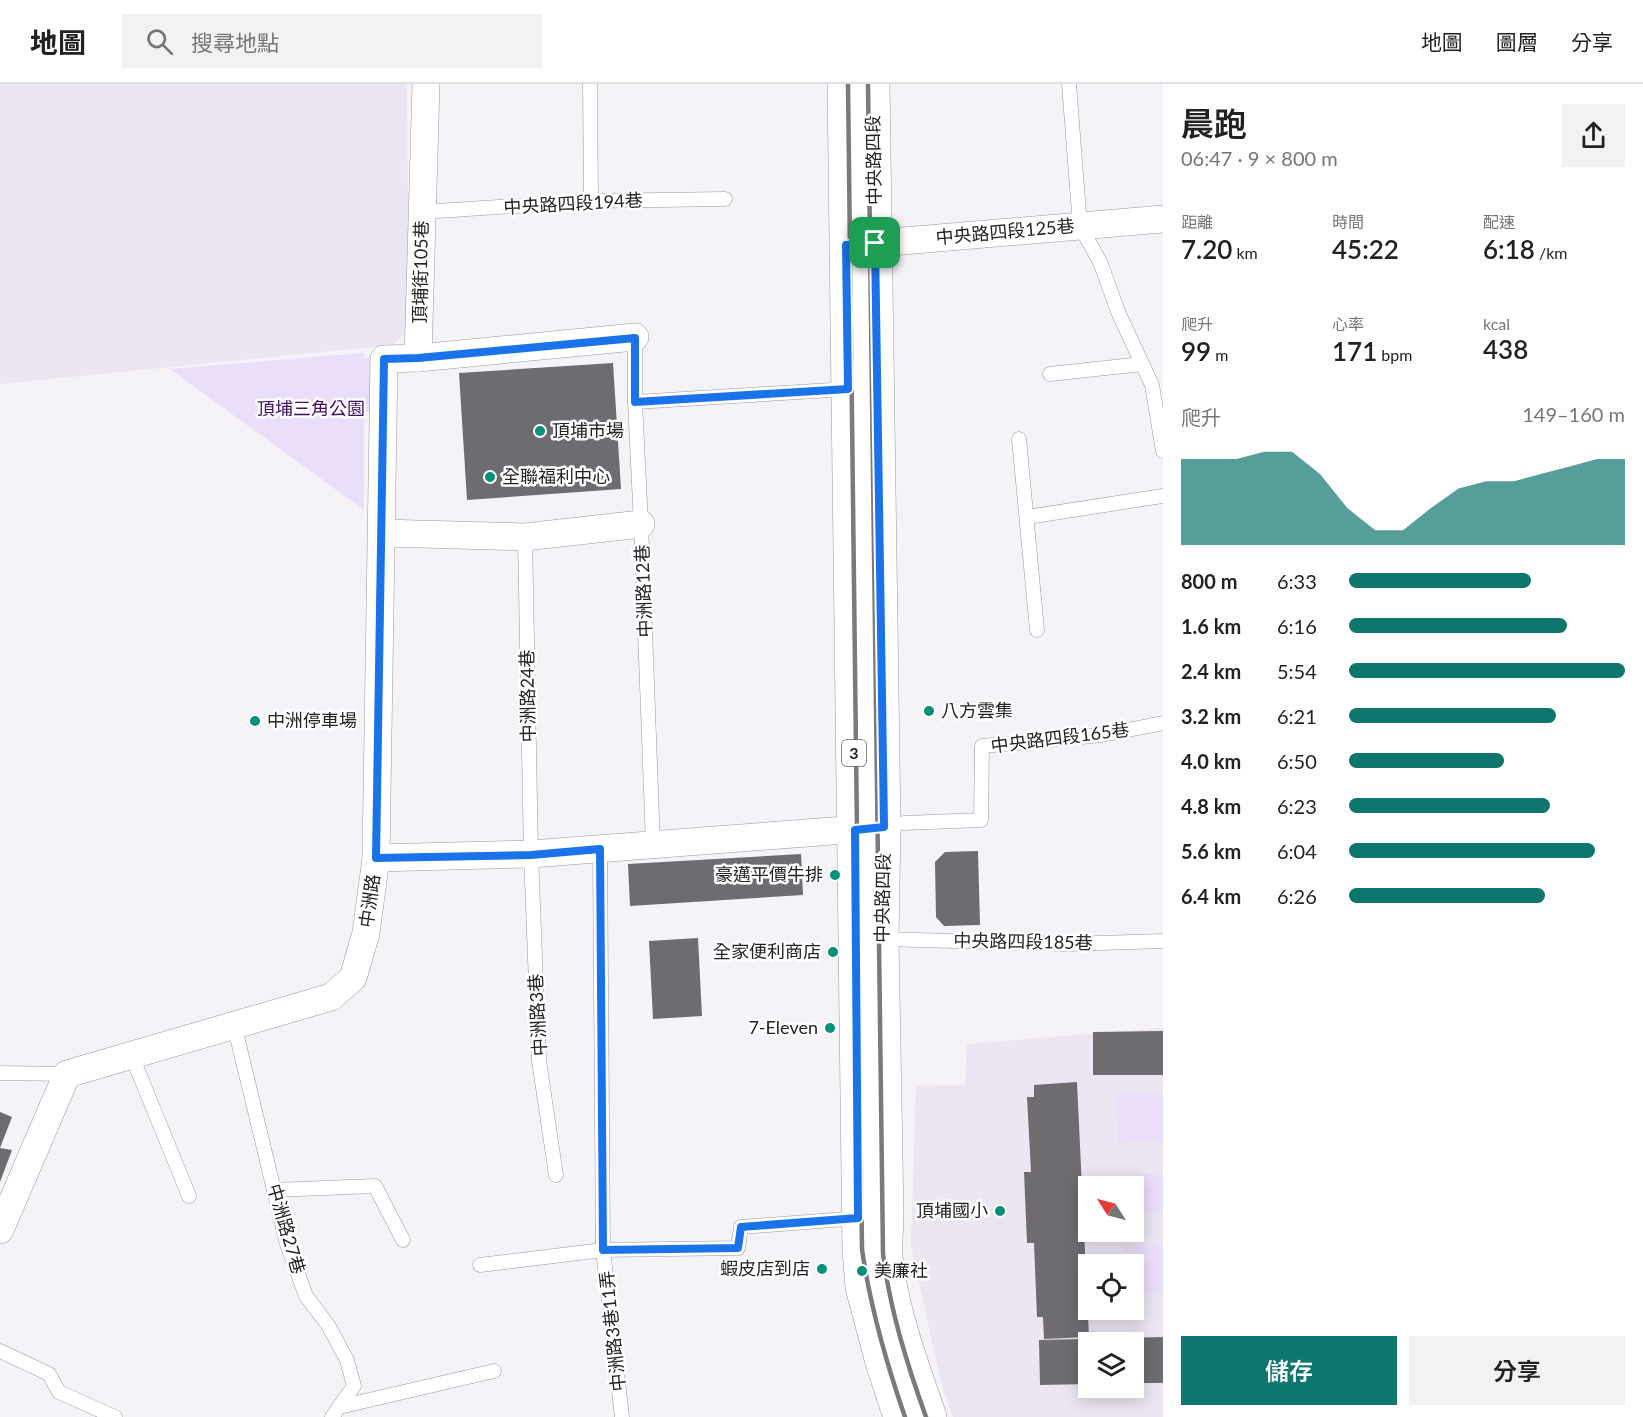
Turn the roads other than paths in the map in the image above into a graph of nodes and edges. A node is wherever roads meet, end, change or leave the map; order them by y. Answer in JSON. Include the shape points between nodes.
{"nodes":[{"id":1,"x":426,"y":84,"type":"edge"},
{"id":2,"x":590,"y":84,"type":"edge"},
{"id":3,"x":844,"y":84,"type":"edge"},
{"id":4,"x":873,"y":84,"type":"edge"},
{"id":5,"x":1069,"y":84,"type":"edge"},
{"id":6,"x":725,"y":199,"type":"dead end"},
{"id":7,"x":591,"y":201,"type":"junction"},
{"id":8,"x":422,"y":212,"type":"junction"},
{"id":9,"x":1163,"y":219,"type":"edge"},
{"id":10,"x":1080,"y":226,"type":"junction"},
{"id":11,"x":861,"y":244,"type":"junction"},
{"id":12,"x":635,"y":338,"type":"joint"},
{"id":13,"x":418,"y":358,"type":"junction"},
{"id":14,"x":1142,"y":364,"type":"junction"},
{"id":15,"x":1050,"y":374,"type":"dead end"},
{"id":16,"x":862,"y":389,"type":"junction"},
{"id":17,"x":635,"y":402,"type":"junction"},
{"id":18,"x":1019,"y":439,"type":"dead end"},
{"id":19,"x":1162,"y":443,"type":"edge"},
{"id":20,"x":1163,"y":496,"type":"edge"},
{"id":21,"x":1027,"y":517,"type":"junction"},
{"id":22,"x":641,"y":524,"type":"junction"},
{"id":23,"x":382,"y":533,"type":"junction"},
{"id":24,"x":525,"y":537,"type":"junction"},
{"id":25,"x":1037,"y":630,"type":"dead end"},
{"id":26,"x":1163,"y":723,"type":"edge"},
{"id":27,"x":870,"y":829,"type":"junction"},
{"id":28,"x":653,"y":844,"type":"junction"},
{"id":29,"x":600,"y":849,"type":"junction"},
{"id":30,"x":531,"y":855,"type":"junction"},
{"id":31,"x":376,"y":858,"type":"junction"},
{"id":32,"x":882,"y":939,"type":"junction"},
{"id":33,"x":1163,"y":941,"type":"edge"},
{"id":34,"x":234,"y":1024,"type":"junction"},
{"id":35,"x":131,"y":1054,"type":"junction"},
{"id":36,"x":0,"y":1073,"type":"edge"},
{"id":37,"x":67,"y":1074,"type":"junction"},
{"id":38,"x":556,"y":1175,"type":"dead end"},
{"id":39,"x":274,"y":1190,"type":"junction"},
{"id":40,"x":189,"y":1196,"type":"dead end"},
{"id":41,"x":873,"y":1216,"type":"junction"},
{"id":42,"x":0,"y":1230,"type":"edge"},
{"id":43,"x":403,"y":1240,"type":"dead end"},
{"id":44,"x":603,"y":1250,"type":"junction"},
{"id":45,"x":480,"y":1265,"type":"dead end"},
{"id":46,"x":0,"y":1351,"type":"edge"},
{"id":47,"x":494,"y":1371,"type":"dead end"},
{"id":48,"x":335,"y":1412,"type":"edge"},
{"id":49,"x":115,"y":1417,"type":"edge"},
{"id":50,"x":622,"y":1417,"type":"edge"},
{"id":51,"x":900,"y":1417,"type":"edge"},
{"id":52,"x":930,"y":1417,"type":"edge"}],
"edges":[{"from":1,"to":8,"type":"street","name":"頂埔街105巷"},
{"from":2,"to":7,"type":"lane"},
{"from":3,"to":11,"type":"main road","name":"中央路四段","number":"3"},
{"from":4,"to":11,"type":"main road","name":"中央路四段","number":"3"},
{"from":5,"to":10,"type":"lane"},
{"from":6,"to":7,"type":"lane","name":"中央路四段194巷"},
{"from":7,"to":8,"type":"lane","name":"中央路四段194巷"},
{"from":8,"to":13,"type":"street","name":"頂埔街105巷"},
{"from":9,"to":10,"type":"street","name":"中央路四段125巷"},
{"from":10,"to":11,"type":"street","name":"中央路四段125巷"},
{"from":10,"to":14,"type":"lane","via":[[1100,262]]},
{"from":11,"to":16,"type":"main road","name":"中央路四段","number":"3"},
{"from":12,"to":13,"type":"street"},
{"from":12,"to":17,"type":"lane","name":"中洲路12巷"},
{"from":13,"to":23,"type":"street","via":[[384,359]]},
{"from":14,"to":15,"type":"lane"},
{"from":14,"to":19,"type":"lane","via":[[1152,385]]},
{"from":16,"to":17,"type":"lane"},
{"from":16,"to":27,"type":"main road","name":"中央路四段","number":"3"},
{"from":17,"to":22,"type":"lane","name":"中洲路12巷"},
{"from":18,"to":21,"type":"lane"},
{"from":20,"to":21,"type":"lane"},
{"from":21,"to":25,"type":"lane"},
{"from":22,"to":24,"type":"street"},
{"from":22,"to":28,"type":"lane","name":"中洲路12巷"},
{"from":23,"to":24,"type":"street"},
{"from":23,"to":31,"type":"street"},
{"from":24,"to":30,"type":"lane","name":"中洲路24巷"},
{"from":26,"to":27,"type":"lane","name":"中央路四段165巷","via":[[1102,735],[982,746],[981,819]]},
{"from":27,"to":28,"type":"street","name":"中洲路"},
{"from":27,"to":32,"type":"main road","name":"中央路四段","number":"3"},
{"from":27,"to":41,"type":"main road","name":"中央路四段","number":"3"},
{"from":28,"to":29,"type":"street","name":"中洲路"},
{"from":29,"to":30,"type":"street","name":"中洲路"},
{"from":29,"to":44,"type":"lane","name":"中洲路3巷11弄"},
{"from":30,"to":31,"type":"street","name":"中洲路"},
{"from":30,"to":38,"type":"lane","name":"中洲路3巷","via":[[539,1061]]},
{"from":31,"to":34,"type":"street","name":"中洲路","via":[[366,933],[353,978],[331,997]]},
{"from":32,"to":33,"type":"lane","name":"中央路四段185巷","via":[[1067,944]]},
{"from":32,"to":41,"type":"main road","name":"中央路四段","number":"3"},
{"from":34,"to":35,"type":"street","name":"中洲路"},
{"from":34,"to":39,"type":"lane","name":"中洲路27巷"},
{"from":35,"to":37,"type":"street","name":"中洲路"},
{"from":35,"to":40,"type":"lane"},
{"from":36,"to":37,"type":"lane"},
{"from":37,"to":42,"type":"street"},
{"from":39,"to":43,"type":"lane","via":[[375,1186]]},
{"from":39,"to":48,"type":"lane","name":"中洲路27巷","via":[[287,1244],[306,1296],[347,1360],[354,1386]]},
{"from":41,"to":44,"type":"lane","via":[[741,1227],[738,1248]]},
{"from":41,"to":51,"type":"main road","name":"中央路四段","number":"3","via":[[862,1287]]},
{"from":41,"to":52,"type":"main road","name":"中央路四段","number":"3","via":[[886,1254],[890,1286],[908,1353]]},
{"from":44,"to":45,"type":"lane"},
{"from":44,"to":50,"type":"lane","name":"中洲路3巷11弄"},
{"from":46,"to":49,"type":"lane","via":[[49,1374],[59,1392]]},
{"from":47,"to":48,"type":"lane"}]}
